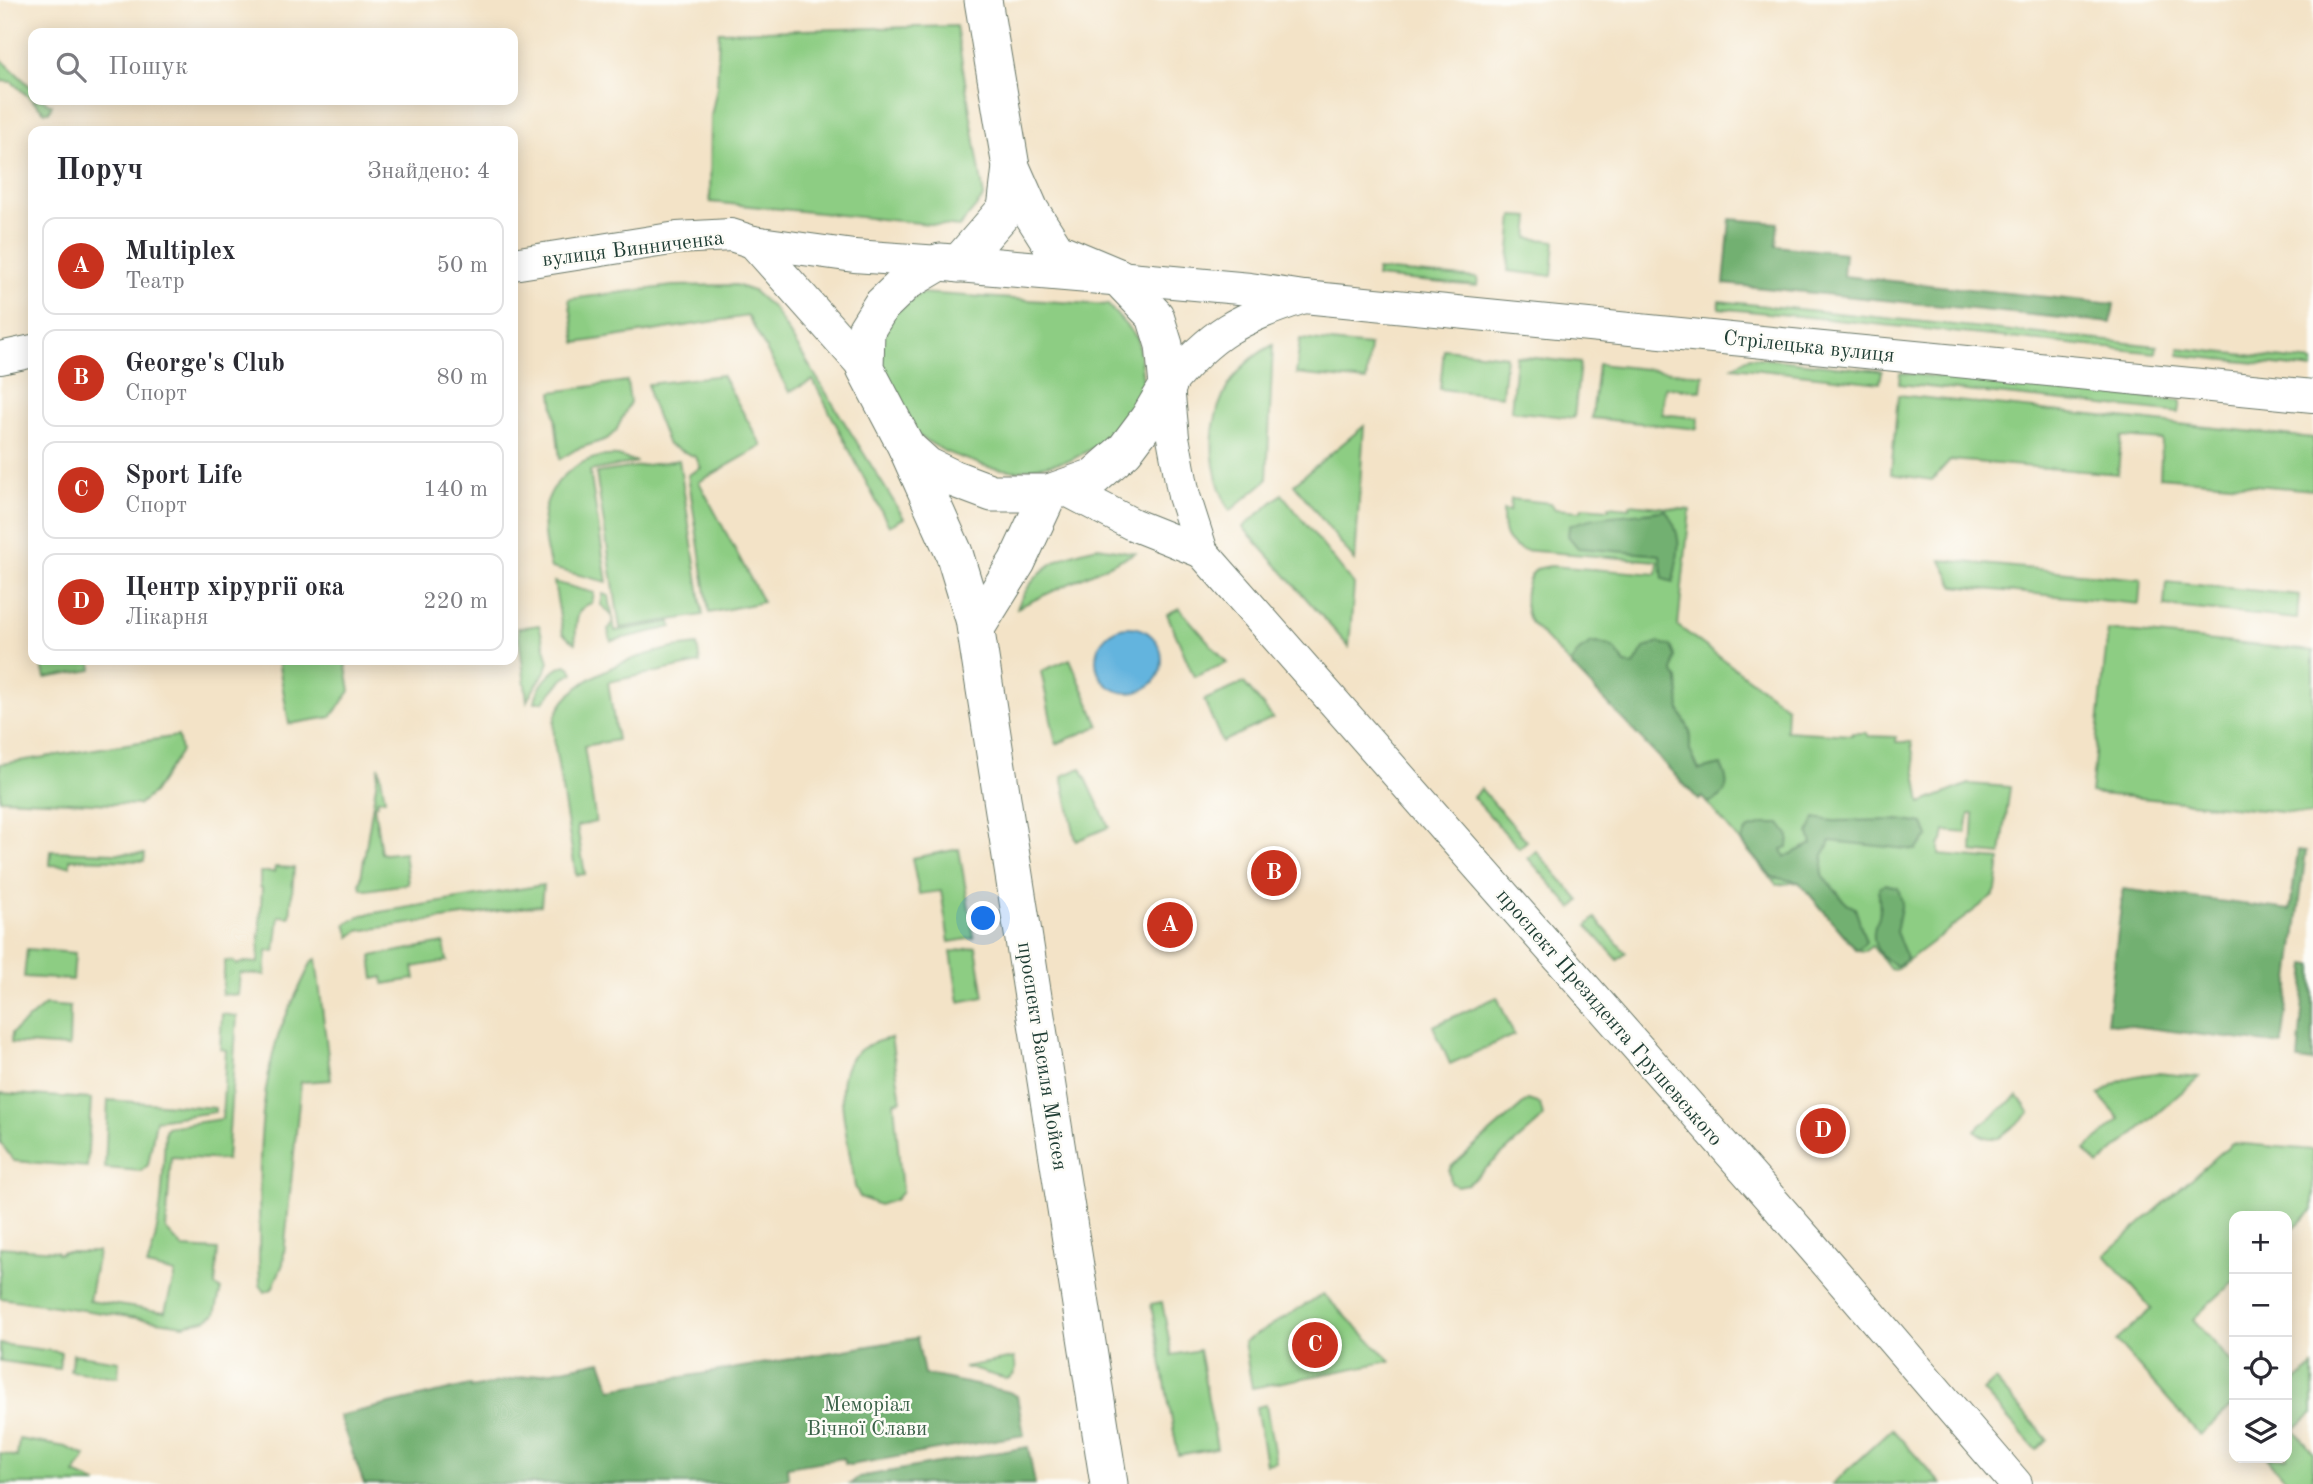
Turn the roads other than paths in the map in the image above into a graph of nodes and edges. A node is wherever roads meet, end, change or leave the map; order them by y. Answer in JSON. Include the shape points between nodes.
{"nodes":[{"id":1,"x":983,"y":0,"type":"edge"},
{"id":2,"x":1011,"y":167,"type":"junction"},
{"id":3,"x":753,"y":242,"type":"junction"},
{"id":4,"x":518,"y":263,"type":"edge"},
{"id":5,"x":949,"y":263,"type":"junction"},
{"id":6,"x":1118,"y":277,"type":"junction"},
{"id":7,"x":1304,"y":297,"type":"junction"},
{"id":8,"x":28,"y":352,"type":"edge"},
{"id":9,"x":0,"y":358,"type":"edge"},
{"id":10,"x":865,"y":368,"type":"junction"},
{"id":11,"x":1168,"y":386,"type":"junction"},
{"id":12,"x":2313,"y":396,"type":"edge"},
{"id":13,"x":907,"y":448,"type":"junction"},
{"id":14,"x":1056,"y":491,"type":"junction"},
{"id":15,"x":1202,"y":552,"type":"junction"},
{"id":16,"x":976,"y":628,"type":"junction"},
{"id":17,"x":1109,"y":1484,"type":"edge"},
{"id":18,"x":2017,"y":1484,"type":"edge"}],
"edges":[{"from":1,"to":2,"type":"main road"},
{"from":2,"to":5,"type":"main road","via":[[1006,209]]},
{"from":2,"to":6,"type":"main road","via":[[1030,211],[1056,251]]},
{"from":3,"to":4,"type":"street","name":"вулиця Винниченка","via":[[731,235],[677,239]]},
{"from":3,"to":5,"type":"street","name":"вулиця Винниченка"},
{"from":3,"to":10,"type":"street"},
{"from":5,"to":6,"type":"main road"},
{"from":5,"to":10,"type":"main road","via":[[906,282],[881,306],[866,330]]},
{"from":6,"to":7,"type":"street","name":"Стрілецька вулиця"},
{"from":6,"to":11,"type":"main road","via":[[1155,316],[1164,345]]},
{"from":7,"to":11,"type":"street","name":"Стрілецька вулиця","via":[[1225,329],[1187,362]]},
{"from":7,"to":12,"type":"street","name":"Стрілецька вулиця"},
{"from":8,"to":9,"type":"street"},
{"from":10,"to":13,"type":"main road","name":"проспект Василя Мойсея"},
{"from":11,"to":14,"type":"main road","via":[[1125,450],[1094,477]]},
{"from":11,"to":15,"type":"street","via":[[1184,496]]},
{"from":13,"to":14,"type":"main road","via":[[927,466],[992,493]]},
{"from":13,"to":16,"type":"main road","name":"проспект Василя Мойсея","via":[[954,553]]},
{"from":14,"to":15,"type":"street"},
{"from":14,"to":16,"type":"main road"},
{"from":15,"to":18,"type":"street","name":"проспект Президента Грушевського"},
{"from":16,"to":17,"type":"main road","name":"проспект Василя Мойсея"}]}
